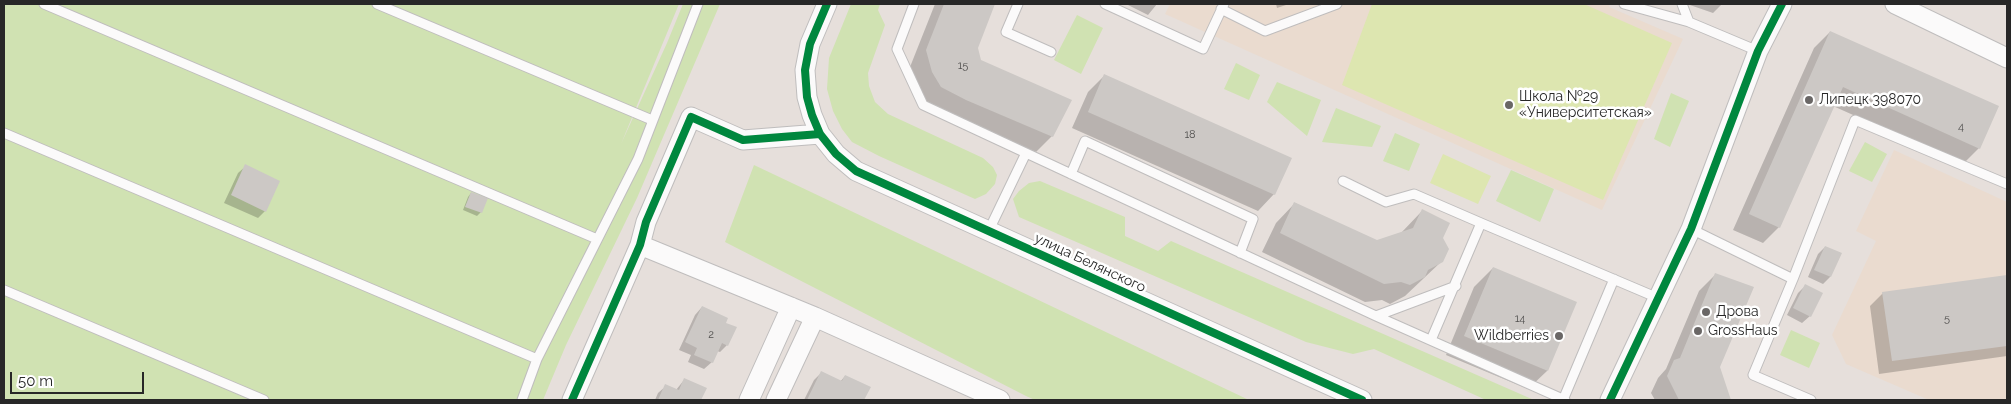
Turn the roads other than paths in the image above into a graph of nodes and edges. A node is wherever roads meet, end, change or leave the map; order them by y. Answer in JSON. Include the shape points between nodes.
{"nodes":[{"id":1,"x":44,"y":4,"type":"edge"},
{"id":2,"x":377,"y":4,"type":"edge"},
{"id":3,"x":698,"y":4,"type":"edge"},
{"id":4,"x":827,"y":4,"type":"edge"},
{"id":5,"x":914,"y":4,"type":"edge"},
{"id":6,"x":1018,"y":4,"type":"edge"},
{"id":7,"x":1105,"y":4,"type":"edge"},
{"id":8,"x":1336,"y":4,"type":"edge"},
{"id":9,"x":1624,"y":4,"type":"edge"},
{"id":10,"x":1682,"y":4,"type":"edge"},
{"id":11,"x":1782,"y":4,"type":"edge"},
{"id":12,"x":1895,"y":4,"type":"edge"},
{"id":13,"x":1223,"y":6,"type":"edge"},
{"id":14,"x":1689,"y":22,"type":"junction"},
{"id":15,"x":1758,"y":50,"type":"junction"},
{"id":16,"x":1050,"y":52,"type":"dead end"},
{"id":17,"x":2007,"y":58,"type":"edge"},
{"id":18,"x":652,"y":120,"type":"junction"},
{"id":19,"x":4,"y":133,"type":"edge"},
{"id":20,"x":820,"y":134,"type":"junction"},
{"id":21,"x":1026,"y":153,"type":"junction"},
{"id":22,"x":1071,"y":174,"type":"junction"},
{"id":23,"x":1343,"y":181,"type":"dead end"},
{"id":24,"x":2007,"y":184,"type":"edge"},
{"id":25,"x":1481,"y":223,"type":"junction"},
{"id":26,"x":1691,"y":229,"type":"junction"},
{"id":27,"x":989,"y":230,"type":"junction"},
{"id":28,"x":597,"y":239,"type":"junction"},
{"id":29,"x":640,"y":245,"type":"junction"},
{"id":30,"x":1240,"y":253,"type":"junction"},
{"id":31,"x":1614,"y":279,"type":"junction"},
{"id":32,"x":1793,"y":279,"type":"junction"},
{"id":33,"x":1456,"y":286,"type":"junction"},
{"id":34,"x":4,"y":290,"type":"edge"},
{"id":35,"x":1658,"y":298,"type":"junction"},
{"id":36,"x":792,"y":307,"type":"junction"},
{"id":37,"x":1376,"y":316,"type":"junction"},
{"id":38,"x":815,"y":317,"type":"junction"},
{"id":39,"x":1431,"y":340,"type":"junction"},
{"id":40,"x":537,"y":359,"type":"junction"},
{"id":41,"x":264,"y":400,"type":"edge"},
{"id":42,"x":522,"y":400,"type":"edge"},
{"id":43,"x":572,"y":400,"type":"edge"},
{"id":44,"x":749,"y":400,"type":"edge"},
{"id":45,"x":776,"y":400,"type":"edge"},
{"id":46,"x":1000,"y":400,"type":"edge"},
{"id":47,"x":1362,"y":400,"type":"edge"},
{"id":48,"x":1564,"y":400,"type":"edge"},
{"id":49,"x":1610,"y":400,"type":"edge"},
{"id":50,"x":1811,"y":400,"type":"edge"}],
"edges":[{"from":1,"to":28,"type":"lane"},
{"from":2,"to":18,"type":"lane"},
{"from":3,"to":18,"type":"lane"},
{"from":4,"to":20,"type":"street","name":"улица Белянского","via":[[810,44],[805,70],[807,97]]},
{"from":5,"to":21,"type":"lane","via":[[897,49],[922,105]]},
{"from":6,"to":16,"type":"lane","via":[[1006,32]]},
{"from":7,"to":13,"type":"lane","via":[[1203,49]]},
{"from":8,"to":13,"type":"lane","via":[[1265,31]]},
{"from":9,"to":14,"type":"lane"},
{"from":10,"to":14,"type":"lane"},
{"from":11,"to":15,"type":"street"},
{"from":12,"to":17,"type":"street"},
{"from":14,"to":15,"type":"lane"},
{"from":15,"to":26,"type":"street"},
{"from":18,"to":28,"type":"lane","via":[[638,158]]},
{"from":19,"to":40,"type":"lane"},
{"from":20,"to":27,"type":"street","name":"улица Белянского","via":[[856,171]]},
{"from":20,"to":29,"type":"street","via":[[742,140],[691,117],[646,222]]},
{"from":21,"to":22,"type":"lane"},
{"from":21,"to":27,"type":"lane"},
{"from":22,"to":30,"type":"lane"},
{"from":22,"to":30,"type":"lane","via":[[1085,141],[1254,219]]},
{"from":23,"to":25,"type":"lane","via":[[1386,202],[1414,194]]},
{"from":24,"to":32,"type":"lane","via":[[1855,120]]},
{"from":25,"to":31,"type":"lane"},
{"from":25,"to":33,"type":"lane"},
{"from":26,"to":32,"type":"lane"},
{"from":26,"to":35,"type":"street"},
{"from":27,"to":47,"type":"street","name":"улица Белянского"},
{"from":28,"to":40,"type":"lane"},
{"from":29,"to":36,"type":"street"},
{"from":29,"to":43,"type":"street"},
{"from":30,"to":37,"type":"lane"},
{"from":31,"to":35,"type":"lane"},
{"from":31,"to":48,"type":"lane"},
{"from":32,"to":50,"type":"lane","via":[[1753,374]]},
{"from":33,"to":37,"type":"lane"},
{"from":33,"to":39,"type":"lane"},
{"from":34,"to":41,"type":"lane"},
{"from":35,"to":49,"type":"street"},
{"from":36,"to":38,"type":"street"},
{"from":36,"to":44,"type":"street"},
{"from":37,"to":39,"type":"lane"},
{"from":38,"to":45,"type":"street"},
{"from":38,"to":46,"type":"street"},
{"from":39,"to":48,"type":"lane"},
{"from":40,"to":42,"type":"lane"}]}
